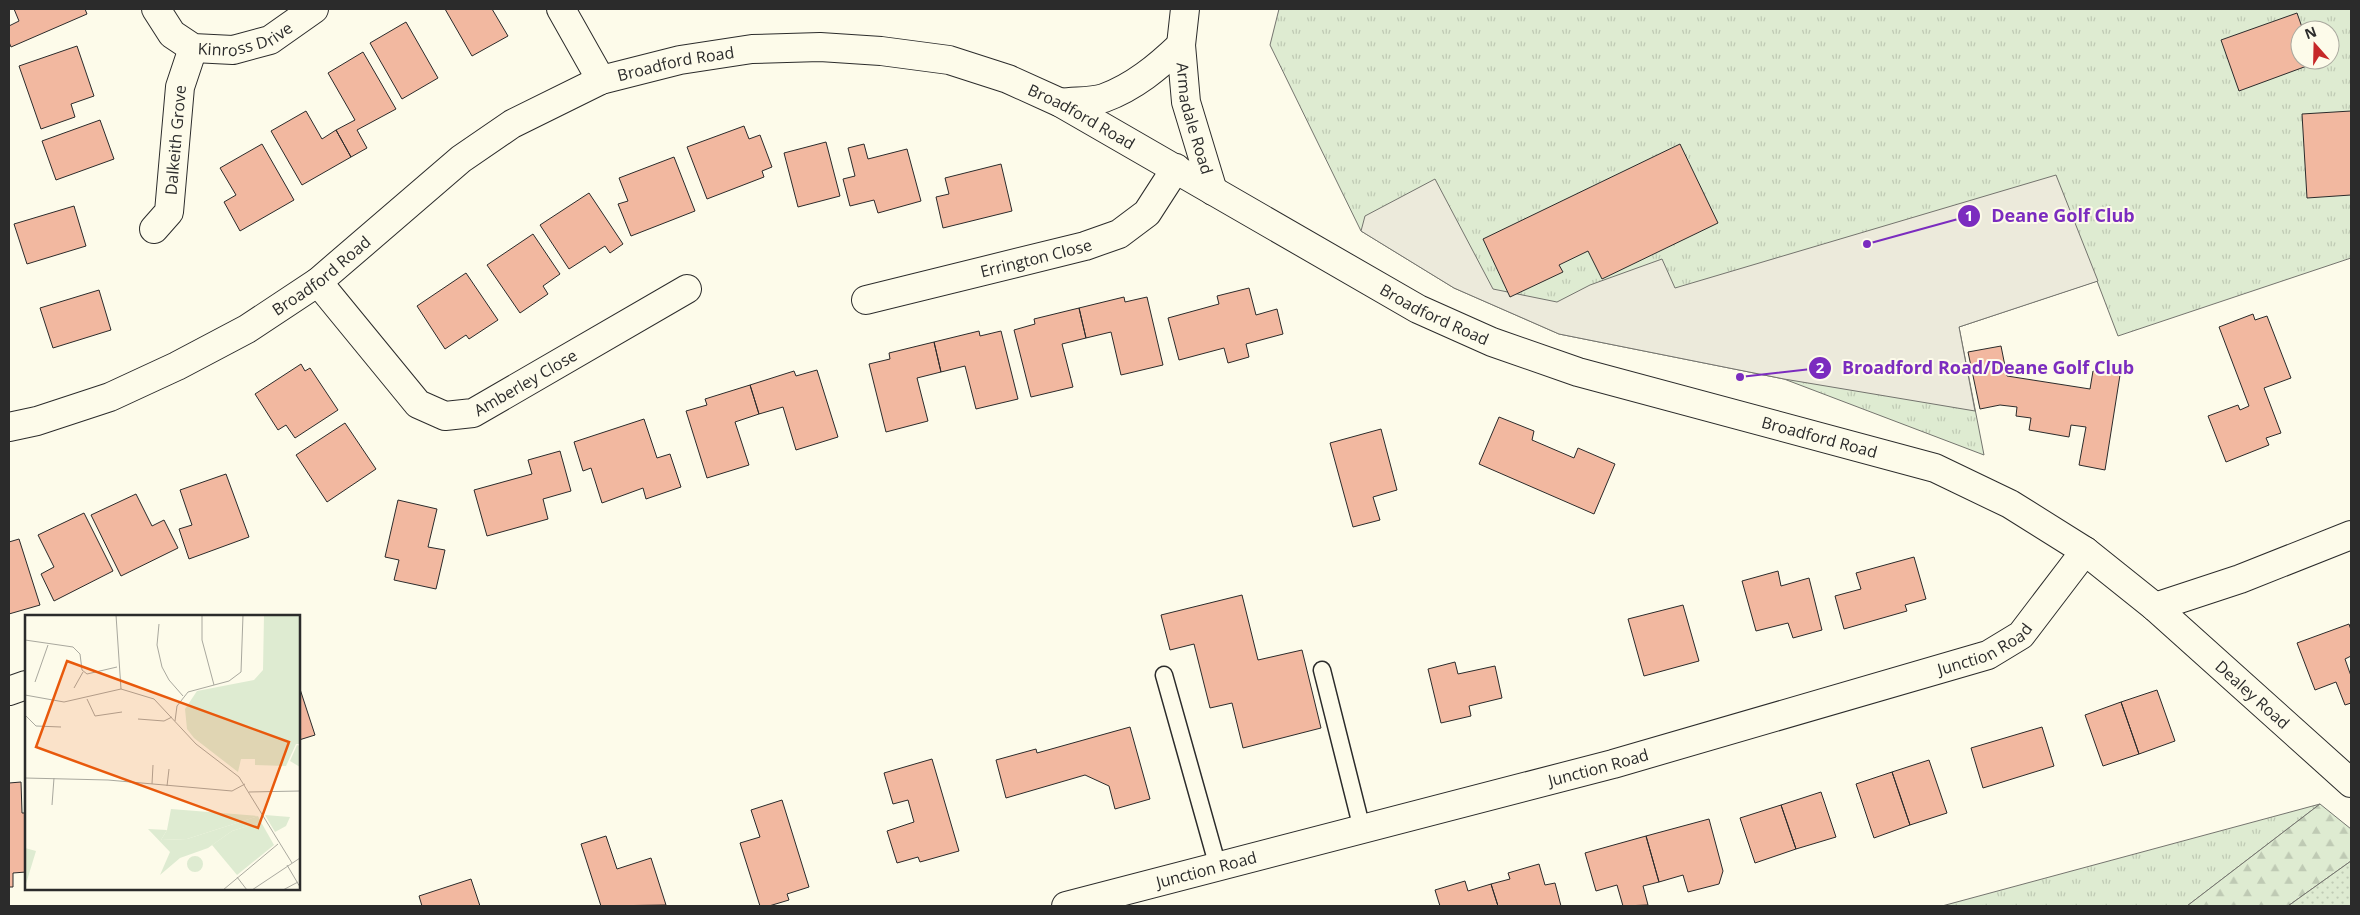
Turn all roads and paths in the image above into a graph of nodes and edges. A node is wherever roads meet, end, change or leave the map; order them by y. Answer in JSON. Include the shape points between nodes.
{"nodes":[{"id":1,"x":156,"y":9,"type":"edge"},
{"id":2,"x":314,"y":9,"type":"edge"},
{"id":3,"x":561,"y":9,"type":"edge"},
{"id":4,"x":1185,"y":9,"type":"edge"},
{"id":5,"x":1181,"y":45,"type":"junction"},
{"id":6,"x":193,"y":48,"type":"junction"},
{"id":7,"x":601,"y":80,"type":"junction"},
{"id":8,"x":1061,"y":103,"type":"junction"},
{"id":9,"x":1176,"y":168,"type":"junction"},
{"id":10,"x":1213,"y":191,"type":"junction"},
{"id":11,"x":154,"y":229,"type":"dead end"},
{"id":12,"x":318,"y":282,"type":"junction"},
{"id":13,"x":687,"y":289,"type":"dead end"},
{"id":14,"x":866,"y":300,"type":"dead end"},
{"id":15,"x":9,"y":428,"type":"edge"},
{"id":16,"x":2351,"y":535,"type":"edge"},
{"id":17,"x":2085,"y":551,"type":"junction"},
{"id":18,"x":2155,"y":607,"type":"junction"},
{"id":19,"x":1322,"y":670,"type":"dead end"},
{"id":20,"x":1164,"y":675,"type":"dead end"},
{"id":21,"x":25,"y":685,"type":"edge"},
{"id":22,"x":9,"y":691,"type":"edge"},
{"id":23,"x":2351,"y":783,"type":"edge"},
{"id":24,"x":1362,"y":829,"type":"junction"},
{"id":25,"x":1218,"y":867,"type":"junction"},
{"id":26,"x":1066,"y":906,"type":"edge"}],
"edges":[{"from":1,"to":6,"type":"street","name":"Kinross Drive","via":[[172,34]]},
{"from":2,"to":6,"type":"street","name":"Kinross Drive","via":[[270,40],[234,50]]},
{"from":3,"to":7,"type":"street"},
{"from":4,"to":5,"type":"street","name":"Armadale Road"},
{"from":5,"to":8,"type":"street","name":"Armadale Road","via":[[1158,67],[1128,86],[1102,98]]},
{"from":5,"to":10,"type":"street","name":"Armadale Road","via":[[1186,102]]},
{"from":6,"to":11,"type":"street","name":"Dalkeith Grove","via":[[180,86],[169,212]]},
{"from":7,"to":8,"type":"street","name":"Broadford Road","via":[[680,60],[752,49],[820,47],[949,60],[1008,79]]},
{"from":7,"to":12,"type":"street","name":"Broadford Road","via":[[512,124],[461,159]]},
{"from":8,"to":9,"type":"street","name":"Broadford Road"},
{"from":9,"to":10,"type":"street","name":"Broadford Road"},
{"from":9,"to":14,"type":"street","name":"Errington Close","via":[[1147,213],[1119,234],[1086,246]]},
{"from":10,"to":17,"type":"street","name":"Broadford Road","via":[[1418,309],[1492,342],[1578,372],[1934,468],[2010,504]]},
{"from":12,"to":13,"type":"street","name":"Amberley Close","via":[[418,404],[445,416],[473,413]]},
{"from":12,"to":15,"type":"street","name":"Broadford Road","via":[[247,329],[160,374],[110,397]]},
{"from":16,"to":18,"type":"street","via":[[2240,579]]},
{"from":17,"to":18,"type":"street","name":"Broadford Road"},
{"from":17,"to":24,"type":"street","name":"Junction Road","via":[[2021,635],[1988,655],[1613,764]]},
{"from":18,"to":23,"type":"street","name":"Dealey Road"},
{"from":19,"to":24,"type":"lane"},
{"from":20,"to":25,"type":"lane"},
{"from":21,"to":22,"type":"street"},
{"from":24,"to":25,"type":"street","name":"Junction Road"},
{"from":25,"to":26,"type":"street","name":"Junction Road"}]}
